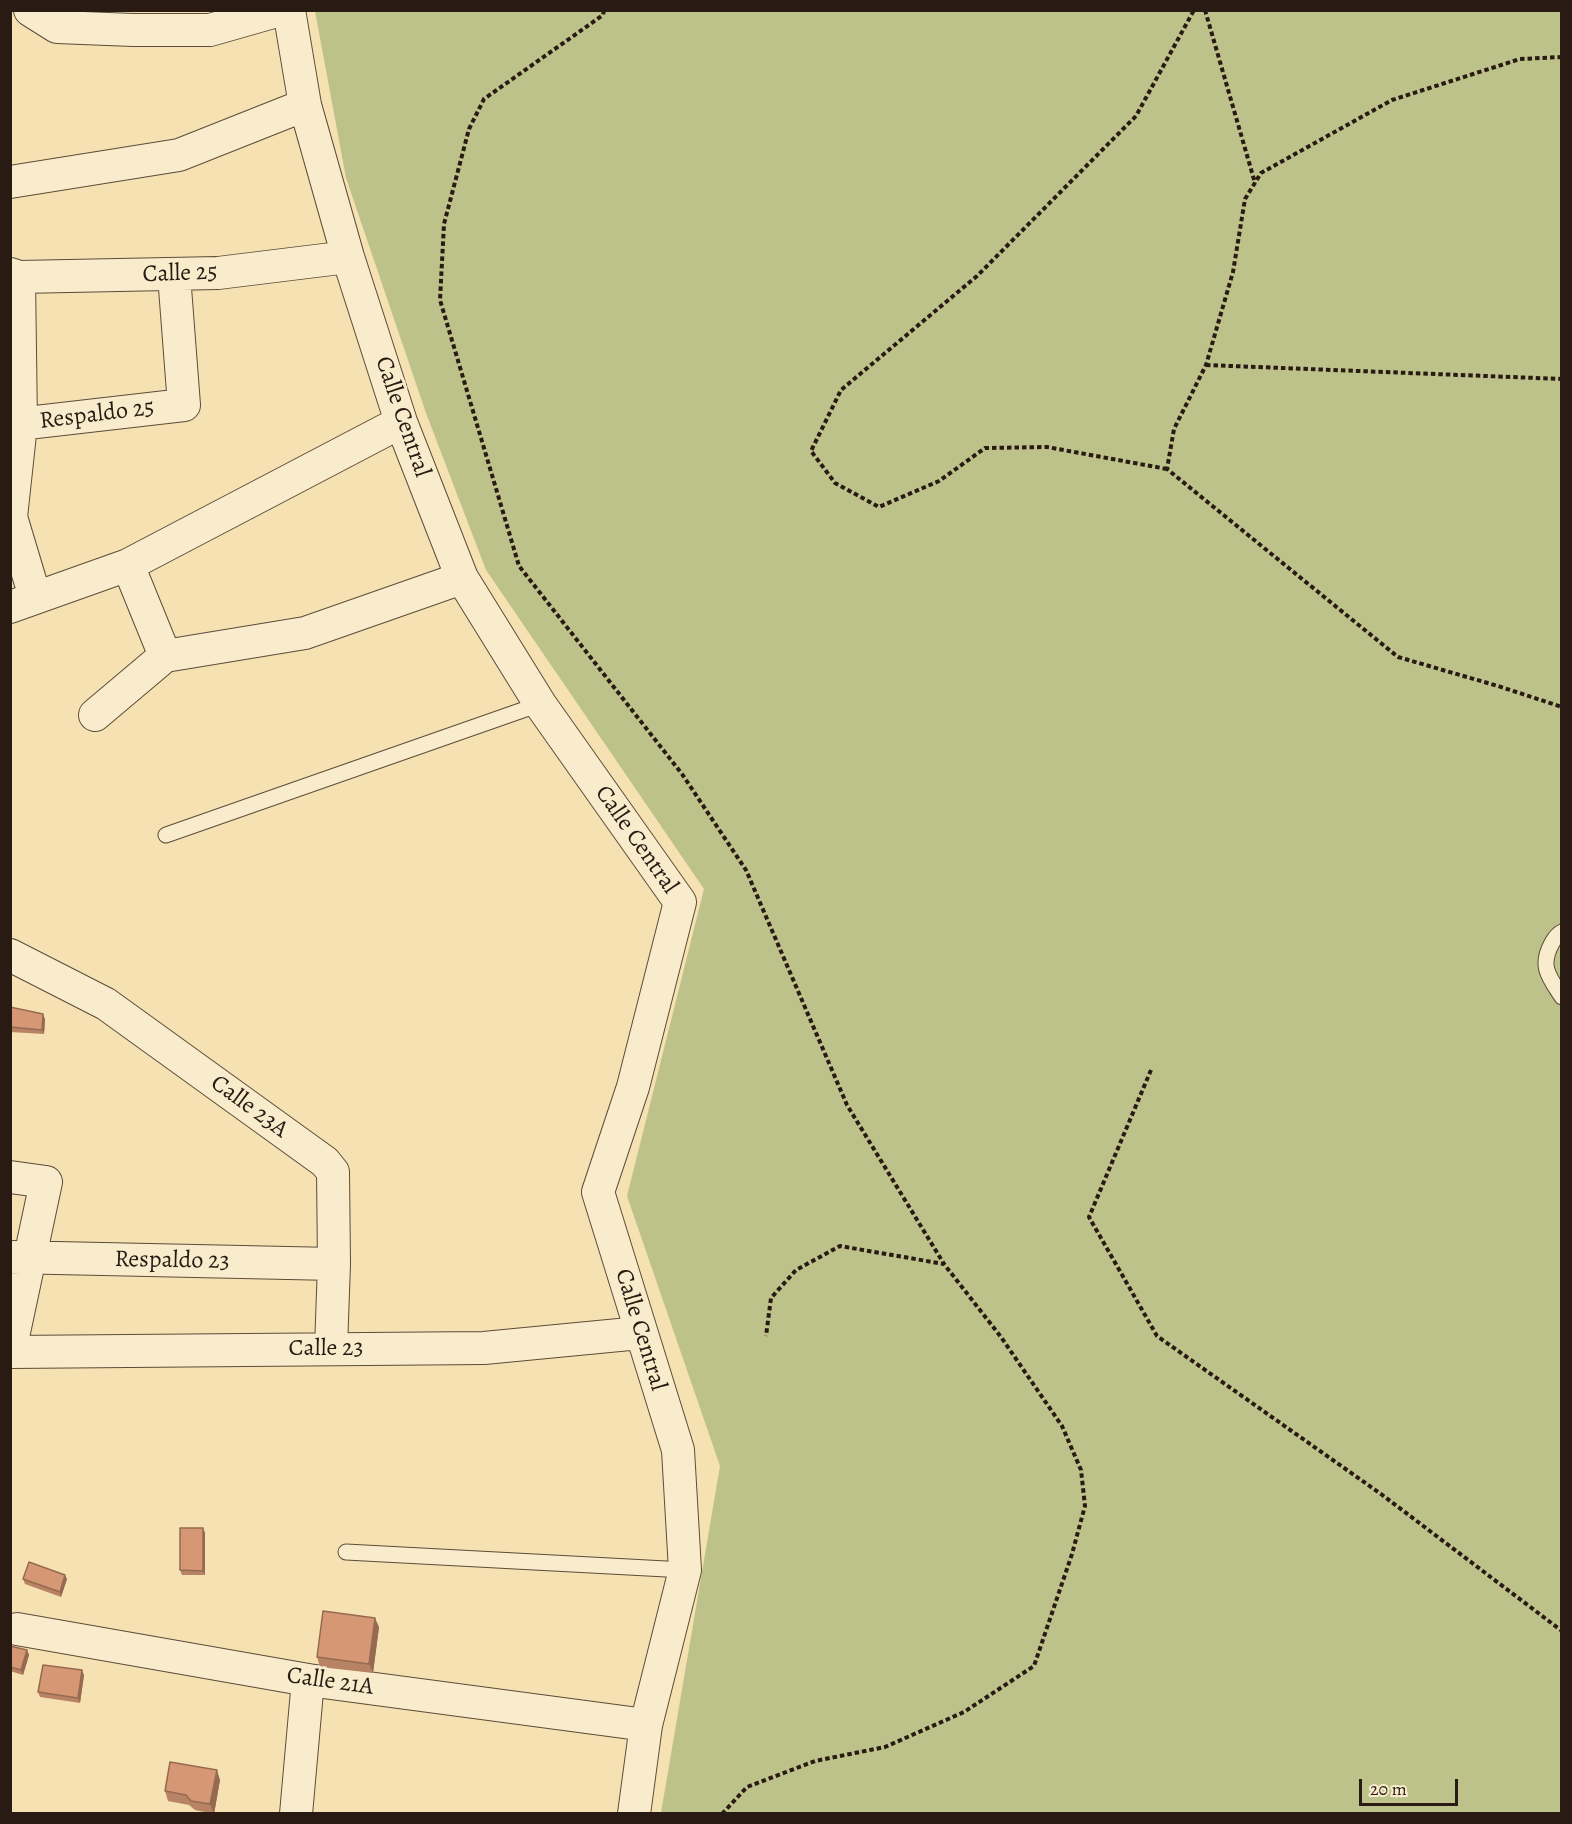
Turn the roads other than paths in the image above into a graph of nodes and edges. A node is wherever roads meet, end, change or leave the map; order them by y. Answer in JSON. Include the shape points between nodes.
{"nodes":[{"id":1,"x":30,"y":10,"type":"edge"},
{"id":2,"x":279,"y":10,"type":"edge"},
{"id":3,"x":289,"y":10,"type":"edge"},
{"id":4,"x":305,"y":105,"type":"junction"},
{"id":5,"x":10,"y":182,"type":"edge"},
{"id":6,"x":348,"y":257,"type":"junction"},
{"id":7,"x":174,"y":275,"type":"junction"},
{"id":8,"x":15,"y":276,"type":"edge"},
{"id":9,"x":401,"y":422,"type":"junction"},
{"id":10,"x":16,"y":425,"type":"edge"},
{"id":11,"x":128,"y":565,"type":"junction"},
{"id":12,"x":462,"y":578,"type":"junction"},
{"id":13,"x":23,"y":602,"type":"edge"},
{"id":14,"x":165,"y":656,"type":"junction"},
{"id":15,"x":540,"y":705,"type":"junction"},
{"id":16,"x":95,"y":716,"type":"dead end"},
{"id":17,"x":166,"y":835,"type":"dead end"},
{"id":18,"x":1562,"y":932,"type":"edge"},
{"id":19,"x":10,"y":955,"type":"edge"},
{"id":20,"x":1562,"y":997,"type":"edge"},
{"id":21,"x":10,"y":1177,"type":"edge"},
{"id":22,"x":20,"y":1258,"type":"edge"},
{"id":23,"x":334,"y":1264,"type":"junction"},
{"id":24,"x":640,"y":1333,"type":"junction"},
{"id":25,"x":331,"y":1348,"type":"junction"},
{"id":26,"x":10,"y":1351,"type":"edge"},
{"id":27,"x":346,"y":1552,"type":"dead end"},
{"id":28,"x":685,"y":1570,"type":"junction"},
{"id":29,"x":17,"y":1629,"type":"dead end"},
{"id":30,"x":308,"y":1680,"type":"junction"},
{"id":31,"x":646,"y":1725,"type":"junction"},
{"id":32,"x":296,"y":1814,"type":"edge"},
{"id":33,"x":634,"y":1814,"type":"edge"}],
"edges":[{"from":1,"to":2,"type":"street","via":[[57,27],[210,30]]},
{"from":3,"to":4,"type":"street","name":"Calle Central"},
{"from":4,"to":5,"type":"street","via":[[179,155]]},
{"from":4,"to":6,"type":"street","name":"Calle Central"},
{"from":6,"to":7,"type":"street","name":"Calle 25"},
{"from":6,"to":9,"type":"street","name":"Calle Central"},
{"from":7,"to":8,"type":"street","name":"Calle 25"},
{"from":7,"to":10,"type":"street","name":"Respaldo 25","via":[[184,405]]},
{"from":8,"to":10,"type":"street"},
{"from":9,"to":11,"type":"street"},
{"from":9,"to":12,"type":"street","name":"Calle Central"},
{"from":10,"to":13,"type":"street","via":[[11,517]]},
{"from":11,"to":13,"type":"street"},
{"from":11,"to":14,"type":"street"},
{"from":12,"to":14,"type":"street","via":[[305,633]]},
{"from":12,"to":15,"type":"street","name":"Calle Central"},
{"from":14,"to":16,"type":"street"},
{"from":15,"to":17,"type":"lane"},
{"from":15,"to":24,"type":"street","name":"Calle Central","via":[[680,902],[633,1087],[598,1192]]},
{"from":18,"to":20,"type":"lane","via":[[1546,954],[1546,974]]},
{"from":19,"to":23,"type":"street","name":"Calle 23A","via":[[106,1004],[325,1162],[333,1172]]},
{"from":21,"to":22,"type":"street","via":[[46,1182]]},
{"from":22,"to":23,"type":"street","name":"Respaldo 23"},
{"from":22,"to":26,"type":"street"},
{"from":23,"to":25,"type":"street","name":"Calle 23A"},
{"from":24,"to":25,"type":"street","name":"Calle 23","via":[[484,1348]]},
{"from":24,"to":28,"type":"street","name":"Calle Central","via":[[678,1450]]},
{"from":25,"to":26,"type":"street","name":"Calle 23"},
{"from":27,"to":28,"type":"lane"},
{"from":28,"to":31,"type":"street","name":"Calle Central"},
{"from":29,"to":30,"type":"street","name":"Calle 21A"},
{"from":30,"to":31,"type":"street","name":"Calle 21A"},
{"from":30,"to":32,"type":"street"},
{"from":31,"to":33,"type":"street","name":"Calle Central"}]}
